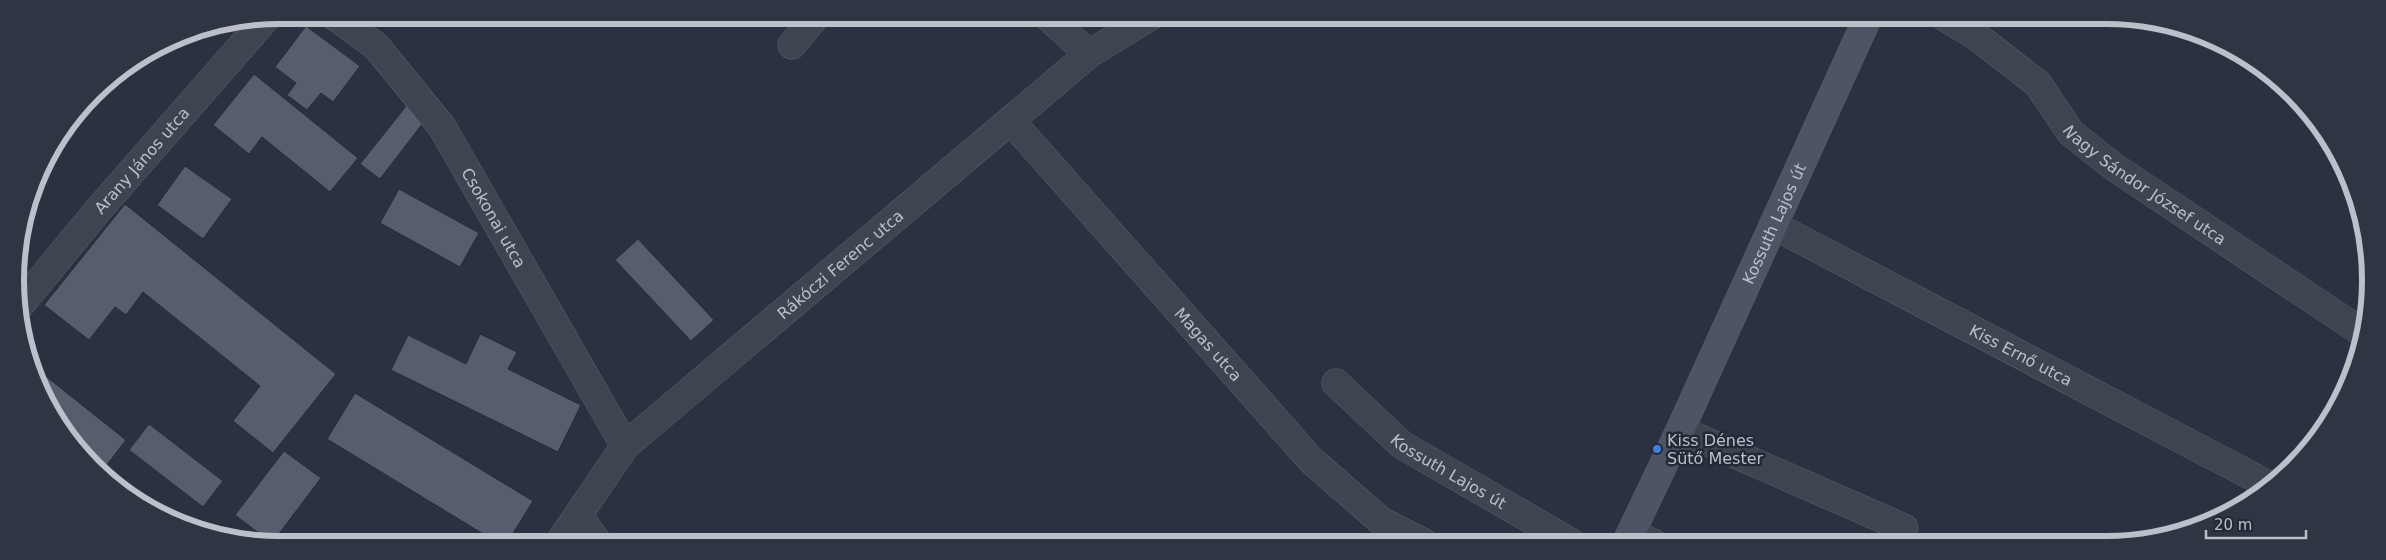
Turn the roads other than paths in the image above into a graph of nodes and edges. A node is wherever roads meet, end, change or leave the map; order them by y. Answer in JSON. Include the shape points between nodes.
{"nodes":[{"id":1,"x":260,"y":24,"type":"edge"},
{"id":2,"x":345,"y":24,"type":"edge"},
{"id":3,"x":809,"y":24,"type":"edge"},
{"id":4,"x":1056,"y":24,"type":"edge"},
{"id":5,"x":1138,"y":24,"type":"edge"},
{"id":6,"x":1865,"y":24,"type":"edge"},
{"id":7,"x":1956,"y":24,"type":"edge"},
{"id":8,"x":792,"y":45,"type":"dead end"},
{"id":9,"x":1089,"y":54,"type":"junction"},
{"id":10,"x":1012,"y":121,"type":"junction"},
{"id":11,"x":1773,"y":225,"type":"junction"},
{"id":12,"x":24,"y":300,"type":"edge"},
{"id":13,"x":2357,"y":330,"type":"edge"},
{"id":14,"x":1336,"y":383,"type":"dead end"},
{"id":15,"x":1680,"y":430,"type":"junction"},
{"id":16,"x":625,"y":446,"type":"junction"},
{"id":17,"x":2263,"y":482,"type":"edge"},
{"id":18,"x":578,"y":515,"type":"junction"},
{"id":19,"x":1904,"y":528,"type":"dead end"},
{"id":20,"x":564,"y":536,"type":"edge"},
{"id":21,"x":593,"y":536,"type":"edge"},
{"id":22,"x":1410,"y":536,"type":"edge"},
{"id":23,"x":1560,"y":536,"type":"edge"},
{"id":24,"x":1638,"y":536,"type":"edge"}],
"edges":[{"from":1,"to":12,"type":"street","name":"Arany János utca"},
{"from":2,"to":16,"type":"street","name":"Csokonai utca","via":[[376,46],[442,127]]},
{"from":3,"to":8,"type":"street"},
{"from":4,"to":9,"type":"street"},
{"from":5,"to":9,"type":"street","name":"Rákóczi Ferenc utca"},
{"from":6,"to":11,"type":"main road","name":"Kossuth Lajos út"},
{"from":7,"to":13,"type":"street","name":"Nagy Sándor József utca","via":[[2038,84],[2071,133],[2114,167]]},
{"from":9,"to":10,"type":"street","name":"Rákóczi Ferenc utca"},
{"from":10,"to":16,"type":"street","name":"Rákóczi Ferenc utca"},
{"from":10,"to":22,"type":"street","name":"Magas utca","via":[[1311,460],[1381,521]]},
{"from":11,"to":15,"type":"main road","name":"Kossuth Lajos út"},
{"from":11,"to":17,"type":"street","name":"Kiss Ernő utca"},
{"from":14,"to":23,"type":"street","name":"Kossuth Lajos út","via":[[1402,445]]},
{"from":15,"to":19,"type":"street"},
{"from":15,"to":24,"type":"main road","name":"Kossuth Lajos út"},
{"from":16,"to":18,"type":"street","name":"Rákóczi Ferenc utca"},
{"from":18,"to":20,"type":"street","name":"Rákóczi Ferenc utca"},
{"from":18,"to":21,"type":"street"}]}
